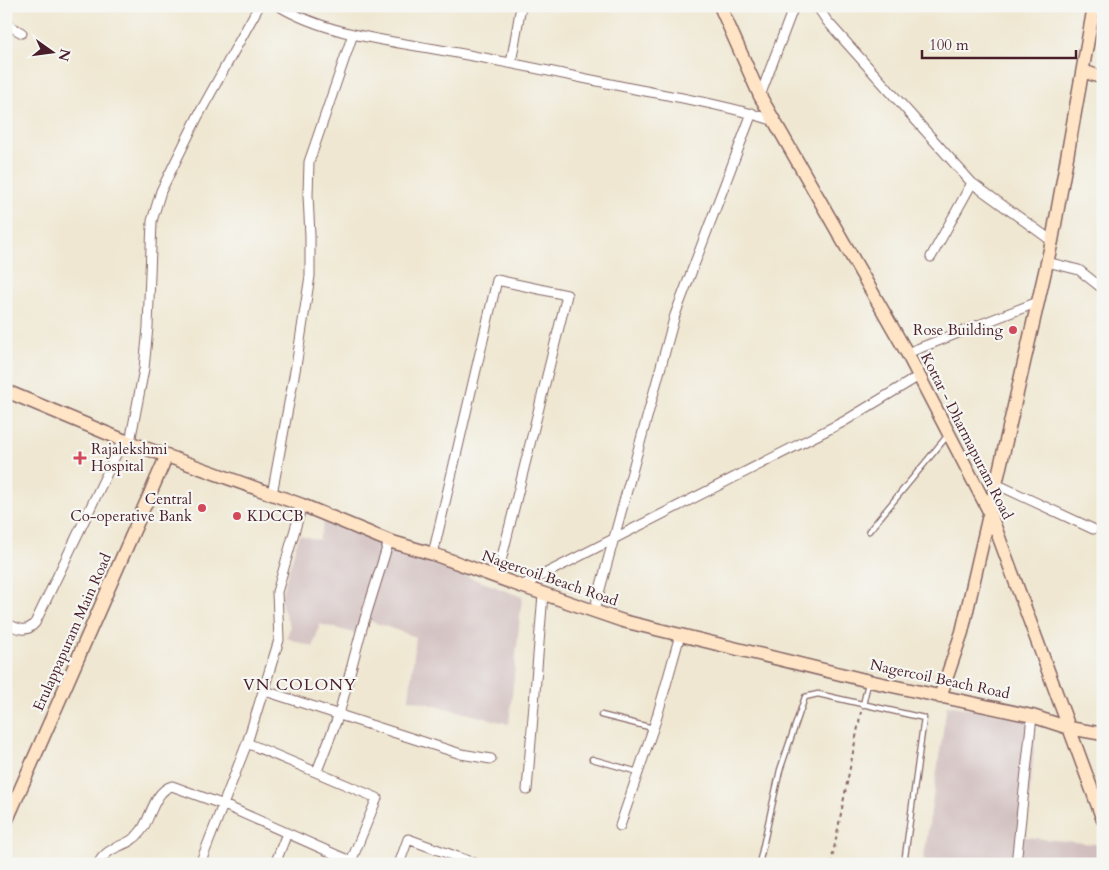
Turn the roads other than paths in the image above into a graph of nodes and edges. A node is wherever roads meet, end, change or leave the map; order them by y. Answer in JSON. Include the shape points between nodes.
{"nodes":[{"id":1,"x":260,"y":6,"type":"edge"},
{"id":2,"x":279,"y":6,"type":"edge"},
{"id":3,"x":521,"y":6,"type":"edge"},
{"id":4,"x":720,"y":6,"type":"edge"},
{"id":5,"x":794,"y":6,"type":"edge"},
{"id":6,"x":816,"y":6,"type":"edge"},
{"id":7,"x":1094,"y":6,"type":"edge"},
{"id":8,"x":294,"y":10,"type":"edge"},
{"id":9,"x":6,"y":24,"type":"edge"},
{"id":10,"x":22,"y":33,"type":"dead end"},
{"id":11,"x":353,"y":34,"type":"junction"},
{"id":12,"x":511,"y":63,"type":"junction"},
{"id":13,"x":1083,"y":71,"type":"junction"},
{"id":14,"x":1103,"y":78,"type":"edge"},
{"id":15,"x":760,"y":96,"type":"junction"},
{"id":16,"x":752,"y":113,"type":"junction"},
{"id":17,"x":775,"y":121,"type":"junction"},
{"id":18,"x":972,"y":183,"type":"junction"},
{"id":19,"x":1052,"y":241,"type":"junction"},
{"id":20,"x":931,"y":257,"type":"dead end"},
{"id":21,"x":1047,"y":262,"type":"junction"},
{"id":22,"x":1103,"y":289,"type":"edge"},
{"id":23,"x":1038,"y":302,"type":"junction"},
{"id":24,"x":907,"y":353,"type":"junction"},
{"id":25,"x":919,"y":376,"type":"junction"},
{"id":26,"x":6,"y":390,"type":"edge"},
{"id":27,"x":949,"y":434,"type":"junction"},
{"id":28,"x":127,"y":441,"type":"junction"},
{"id":29,"x":168,"y":454,"type":"junction"},
{"id":30,"x":996,"y":484,"type":"junction"},
{"id":31,"x":272,"y":494,"type":"junction"},
{"id":32,"x":302,"y":505,"type":"junction"},
{"id":33,"x":990,"y":513,"type":"junction"},
{"id":34,"x":1093,"y":529,"type":"dead end"},
{"id":35,"x":869,"y":531,"type":"dead end"},
{"id":36,"x":613,"y":540,"type":"junction"},
{"id":37,"x":389,"y":541,"type":"junction"},
{"id":38,"x":433,"y":554,"type":"junction"},
{"id":39,"x":498,"y":578,"type":"junction"},
{"id":40,"x":521,"y":586,"type":"junction"},
{"id":41,"x":543,"y":594,"type":"junction"},
{"id":42,"x":594,"y":611,"type":"junction"},
{"id":43,"x":6,"y":623,"type":"edge"},
{"id":44,"x":680,"y":635,"type":"junction"},
{"id":45,"x":869,"y":680,"type":"junction"},
{"id":46,"x":264,"y":691,"type":"junction"},
{"id":47,"x":940,"y":697,"type":"junction"},
{"id":48,"x":862,"y":706,"type":"junction"},
{"id":49,"x":339,"y":714,"type":"junction"},
{"id":50,"x":601,"y":715,"type":"dead end"},
{"id":51,"x":1032,"y":716,"type":"junction"},
{"id":52,"x":653,"y":728,"type":"junction"},
{"id":53,"x":1069,"y":728,"type":"junction"},
{"id":54,"x":1103,"y":734,"type":"edge"},
{"id":55,"x":247,"y":743,"type":"junction"},
{"id":56,"x":491,"y":759,"type":"dead end"},
{"id":57,"x":592,"y":759,"type":"dead end"},
{"id":58,"x":317,"y":772,"type":"junction"},
{"id":59,"x":638,"y":772,"type":"junction"},
{"id":60,"x":527,"y":790,"type":"dead end"},
{"id":61,"x":224,"y":805,"type":"junction"},
{"id":62,"x":1103,"y":820,"type":"edge"},
{"id":63,"x":6,"y":822,"type":"edge"},
{"id":64,"x":620,"y":826,"type":"dead end"},
{"id":65,"x":287,"y":833,"type":"junction"},
{"id":66,"x":353,"y":863,"type":"edge"},
{"id":67,"x":98,"y":864,"type":"edge"},
{"id":68,"x":200,"y":864,"type":"edge"},
{"id":69,"x":275,"y":864,"type":"edge"},
{"id":70,"x":399,"y":864,"type":"edge"},
{"id":71,"x":477,"y":864,"type":"edge"},
{"id":72,"x":759,"y":864,"type":"edge"},
{"id":73,"x":904,"y":864,"type":"edge"},
{"id":74,"x":1016,"y":864,"type":"edge"}],
"edges":[{"from":1,"to":28,"type":"street","via":[[198,116],[154,213],[146,352]]},
{"from":2,"to":8,"type":"street"},
{"from":3,"to":12,"type":"street"},
{"from":4,"to":15,"type":"main road","name":"Kottar - Dharmapuram Road"},
{"from":5,"to":15,"type":"street"},
{"from":6,"to":18,"type":"street"},
{"from":7,"to":13,"type":"main road"},
{"from":8,"to":11,"type":"street"},
{"from":9,"to":10,"type":"street"},
{"from":11,"to":12,"type":"street"},
{"from":11,"to":31,"type":"street","via":[[309,162],[310,276]]},
{"from":12,"to":16,"type":"street"},
{"from":13,"to":14,"type":"main road"},
{"from":13,"to":19,"type":"main road"},
{"from":15,"to":17,"type":"main road","name":"Kottar - Dharmapuram Road"},
{"from":16,"to":17,"type":"street"},
{"from":16,"to":36,"type":"street","via":[[675,315]]},
{"from":17,"to":24,"type":"main road","name":"Kottar - Dharmapuram Road"},
{"from":18,"to":19,"type":"street"},
{"from":18,"to":20,"type":"street"},
{"from":19,"to":21,"type":"main road"},
{"from":21,"to":22,"type":"street","via":[[1079,270]]},
{"from":21,"to":23,"type":"main road"},
{"from":23,"to":24,"type":"street"},
{"from":23,"to":30,"type":"main road"},
{"from":24,"to":25,"type":"main road","name":"Kottar - Dharmapuram Road"},
{"from":25,"to":27,"type":"main road","name":"Kottar - Dharmapuram Road"},
{"from":25,"to":36,"type":"street","via":[[843,422]]},
{"from":26,"to":28,"type":"main road","name":"Nagercoil Beach Road"},
{"from":27,"to":33,"type":"main road","name":"Kottar - Dharmapuram Road"},
{"from":27,"to":35,"type":"lane"},
{"from":28,"to":29,"type":"main road","name":"Nagercoil Beach Road"},
{"from":28,"to":43,"type":"street","via":[[35,623],[30,628],[21,629]]},
{"from":29,"to":31,"type":"main road","name":"Nagercoil Beach Road"},
{"from":29,"to":63,"type":"main road","name":"Erulappapuram Main Road"},
{"from":30,"to":33,"type":"main road"},
{"from":30,"to":34,"type":"street"},
{"from":31,"to":32,"type":"main road","name":"Nagercoil Beach Road"},
{"from":32,"to":37,"type":"main road","name":"Nagercoil Beach Road"},
{"from":32,"to":46,"type":"street","via":[[277,592],[279,640]]},
{"from":33,"to":47,"type":"main road","via":[[962,632]]},
{"from":33,"to":53,"type":"main road","name":"Kottar - Dharmapuram Road"},
{"from":36,"to":40,"type":"street"},
{"from":36,"to":42,"type":"street"},
{"from":37,"to":38,"type":"main road","name":"Nagercoil Beach Road"},
{"from":37,"to":49,"type":"street"},
{"from":38,"to":39,"type":"main road","name":"Nagercoil Beach Road"},
{"from":38,"to":39,"type":"street","via":[[497,280],[567,295]]},
{"from":39,"to":40,"type":"main road","name":"Nagercoil Beach Road"},
{"from":40,"to":41,"type":"main road","name":"Nagercoil Beach Road"},
{"from":41,"to":42,"type":"main road","name":"Nagercoil Beach Road"},
{"from":41,"to":60,"type":"street"},
{"from":42,"to":44,"type":"main road","name":"Nagercoil Beach Road"},
{"from":44,"to":45,"type":"main road","name":"Nagercoil Beach Road"},
{"from":44,"to":52,"type":"street"},
{"from":45,"to":47,"type":"main road","name":"Nagercoil Beach Road"},
{"from":45,"to":48,"type":"lane"},
{"from":46,"to":49,"type":"street"},
{"from":46,"to":55,"type":"street"},
{"from":47,"to":51,"type":"main road","name":"Nagercoil Beach Road"},
{"from":48,"to":72,"type":"lane","via":[[818,694],[805,697],[780,770]]},
{"from":48,"to":73,"type":"lane","via":[[924,718]]},
{"from":49,"to":56,"type":"street","via":[[461,754]]},
{"from":49,"to":58,"type":"street"},
{"from":50,"to":52,"type":"lane"},
{"from":51,"to":53,"type":"main road","name":"Nagercoil Beach Road"},
{"from":51,"to":74,"type":"street"},
{"from":52,"to":59,"type":"street"},
{"from":53,"to":54,"type":"main road","name":"Nagercoil Beach Road"},
{"from":53,"to":62,"type":"main road","name":"Kottar - Dharmapuram Road"},
{"from":55,"to":58,"type":"street"},
{"from":55,"to":61,"type":"street"},
{"from":57,"to":59,"type":"lane"},
{"from":58,"to":66,"type":"street","via":[[377,798]]},
{"from":59,"to":64,"type":"street"},
{"from":61,"to":65,"type":"street"},
{"from":61,"to":67,"type":"street","via":[[169,787],[163,791],[136,838],[108,851]]},
{"from":61,"to":68,"type":"street"},
{"from":65,"to":66,"type":"street"},
{"from":65,"to":69,"type":"street"},
{"from":70,"to":71,"type":"street","via":[[408,839]]}]}
